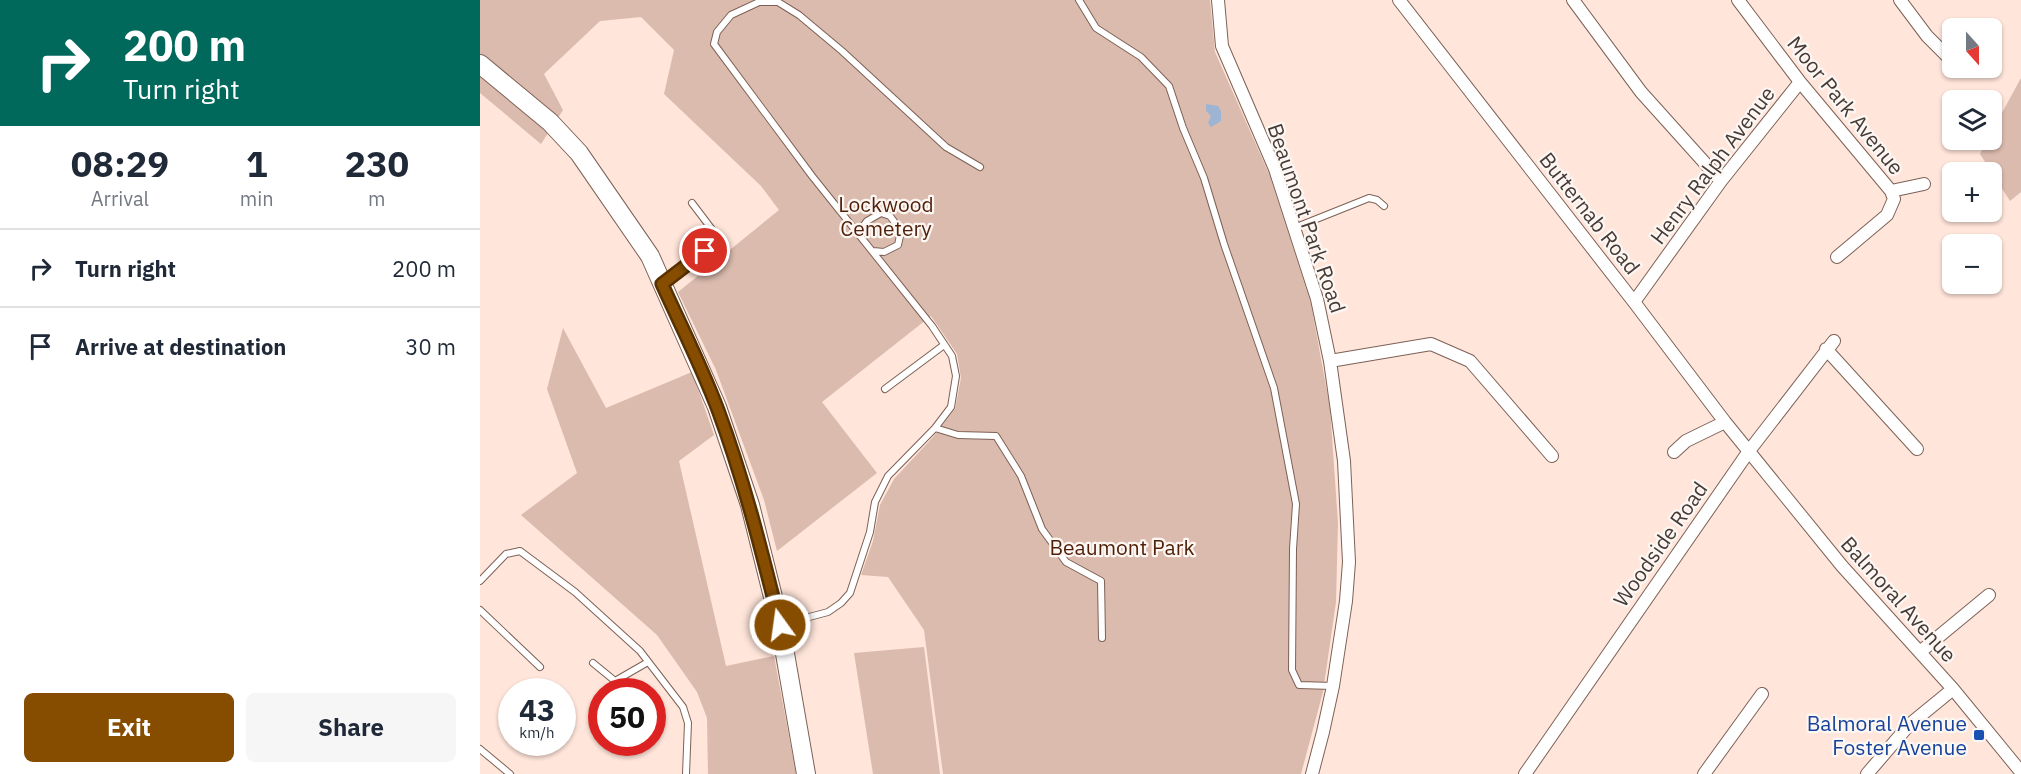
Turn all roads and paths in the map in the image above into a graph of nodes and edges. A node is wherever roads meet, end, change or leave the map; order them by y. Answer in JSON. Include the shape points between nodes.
{"nodes":[{"id":1,"x":1079,"y":0,"type":"edge"},
{"id":2,"x":1218,"y":0,"type":"edge"},
{"id":3,"x":1399,"y":0,"type":"edge"},
{"id":4,"x":1573,"y":0,"type":"edge"},
{"id":5,"x":1738,"y":0,"type":"edge"},
{"id":6,"x":1906,"y":2,"type":"edge"},
{"id":7,"x":1942,"y":52,"type":"edge"},
{"id":8,"x":480,"y":64,"type":"edge"},
{"id":9,"x":1800,"y":82,"type":"junction"},
{"id":10,"x":980,"y":167,"type":"dead end"},
{"id":11,"x":1721,"y":181,"type":"junction"},
{"id":12,"x":1923,"y":184,"type":"dead end"},
{"id":13,"x":1891,"y":191,"type":"junction"},
{"id":14,"x":692,"y":203,"type":"dead end"},
{"id":15,"x":1384,"y":206,"type":"dead end"},
{"id":16,"x":1294,"y":228,"type":"junction"},
{"id":17,"x":858,"y":233,"type":"junction"},
{"id":18,"x":873,"y":251,"type":"junction"},
{"id":19,"x":1837,"y":257,"type":"dead end"},
{"id":20,"x":662,"y":284,"type":"junction"},
{"id":21,"x":1634,"y":302,"type":"junction"},
{"id":22,"x":944,"y":345,"type":"junction"},
{"id":23,"x":1330,"y":361,"type":"junction"},
{"id":24,"x":885,"y":389,"type":"dead end"},
{"id":25,"x":1725,"y":422,"type":"junction"},
{"id":26,"x":935,"y":428,"type":"junction"},
{"id":27,"x":1917,"y":449,"type":"dead end"},
{"id":28,"x":1749,"y":451,"type":"junction"},
{"id":29,"x":1674,"y":452,"type":"dead end"},
{"id":30,"x":1552,"y":456,"type":"dead end"},
{"id":31,"x":480,"y":581,"type":"edge"},
{"id":32,"x":1989,"y":595,"type":"dead end"},
{"id":33,"x":480,"y":610,"type":"edge"},
{"id":34,"x":780,"y":625,"type":"junction"},
{"id":35,"x":1102,"y":638,"type":"dead end"},
{"id":36,"x":1920,"y":652,"type":"junction"},
{"id":37,"x":648,"y":662,"type":"junction"},
{"id":38,"x":593,"y":663,"type":"dead end"},
{"id":39,"x":540,"y":667,"type":"dead end"},
{"id":40,"x":1332,"y":687,"type":"junction"},
{"id":41,"x":1953,"y":689,"type":"junction"},
{"id":42,"x":1762,"y":694,"type":"dead end"},
{"id":43,"x":480,"y":749,"type":"edge"},
{"id":44,"x":2021,"y":772,"type":"edge"},
{"id":45,"x":510,"y":774,"type":"edge"},
{"id":46,"x":687,"y":774,"type":"edge"},
{"id":47,"x":806,"y":774,"type":"edge"},
{"id":48,"x":1312,"y":774,"type":"edge"},
{"id":49,"x":1525,"y":774,"type":"edge"},
{"id":50,"x":1704,"y":774,"type":"edge"},
{"id":51,"x":1868,"y":774,"type":"edge"}],
"edges":[{"from":1,"to":40,"type":"lane","via":[[1096,28],[1141,57],[1169,86],[1204,177],[1274,388],[1290,470],[1296,504],[1292,670],[1299,685]]},
{"from":2,"to":16,"type":"street","name":"Beaumont Park Road","via":[[1222,46],[1275,169]]},
{"from":3,"to":21,"type":"street","name":"Butternab Road"},
{"from":4,"to":11,"type":"street","via":[[1641,92]]},
{"from":5,"to":9,"type":"street","name":"Moor Park Avenue"},
{"from":6,"to":7,"type":"street","via":[[1927,36]]},
{"from":8,"to":20,"type":"main road","via":[[550,122],[579,153],[650,256]]},
{"from":9,"to":11,"type":"street","name":"Henry Ralph Avenue"},
{"from":9,"to":13,"type":"street","name":"Moor Park Avenue"},
{"from":10,"to":17,"type":"lane","via":[[946,147],[800,15],[778,2],[759,2],[731,15],[717,32],[714,44]]},
{"from":11,"to":21,"type":"street","name":"Henry Ralph Avenue"},
{"from":12,"to":13,"type":"street"},
{"from":13,"to":19,"type":"street","name":"Moor Park Avenue","via":[[1894,199],[1887,215]]},
{"from":14,"to":20,"type":"lane","via":[[720,240]]},
{"from":15,"to":16,"type":"lane","via":[[1369,198]]},
{"from":16,"to":23,"type":"street","name":"Beaumont Park Road","via":[[1317,299]]},
{"from":17,"to":18,"type":"lane"},
{"from":17,"to":18,"type":"lane","via":[[867,221],[881,213],[890,216],[901,231],[898,245],[884,252]]},
{"from":18,"to":22,"type":"lane"},
{"from":20,"to":34,"type":"main road","via":[[728,436]]},
{"from":21,"to":25,"type":"street","name":"Butternab Road"},
{"from":22,"to":24,"type":"lane"},
{"from":22,"to":26,"type":"lane","via":[[952,356],[956,376],[951,407]]},
{"from":23,"to":30,"type":"street","via":[[1431,344],[1470,361]]},
{"from":23,"to":40,"type":"street","name":"Beaumont Park Road","via":[[1344,461],[1348,562]]},
{"from":25,"to":28,"type":"street","name":"Butternab Road"},
{"from":25,"to":29,"type":"street","via":[[1686,441]]},
{"from":26,"to":34,"type":"lane","via":[[888,476],[875,502],[870,532],[850,593],[828,612]]},
{"from":26,"to":35,"type":"lane","via":[[958,435],[996,436],[1021,476],[1042,529],[1066,562],[1101,581]]},
{"from":27,"to":28,"type":"street","name":"Woodside Road","via":[[1830,345]]},
{"from":28,"to":36,"type":"street","name":"Balmoral Avenue","via":[[1842,566]]},
{"from":28,"to":49,"type":"street","name":"Woodside Road"},
{"from":31,"to":37,"type":"lane","via":[[506,554],[520,551],[575,592]]},
{"from":32,"to":36,"type":"street"},
{"from":33,"to":39,"type":"lane"},
{"from":34,"to":47,"type":"main road"},
{"from":36,"to":41,"type":"street","name":"Balmoral Avenue"},
{"from":37,"to":38,"type":"lane","via":[[615,681]]},
{"from":37,"to":46,"type":"lane","via":[[683,707],[688,723]]},
{"from":40,"to":48,"type":"street","name":"Beaumont Park Road"},
{"from":41,"to":44,"type":"street","name":"Balmoral Avenue"},
{"from":41,"to":51,"type":"street","via":[[1909,724]]},
{"from":42,"to":50,"type":"street"},
{"from":43,"to":45,"type":"lane"}]}
